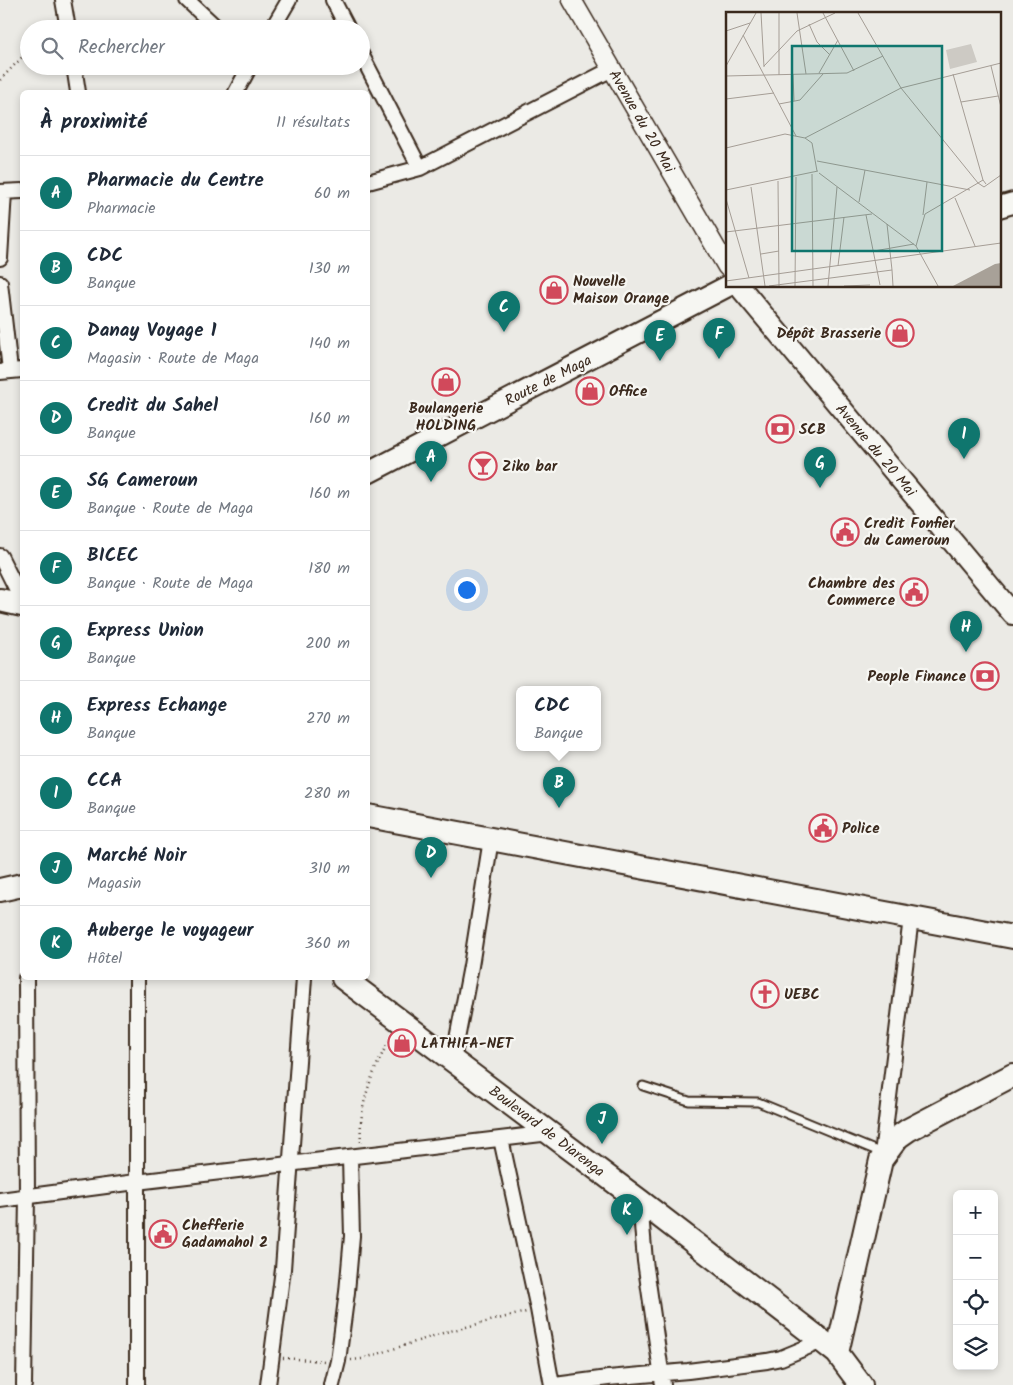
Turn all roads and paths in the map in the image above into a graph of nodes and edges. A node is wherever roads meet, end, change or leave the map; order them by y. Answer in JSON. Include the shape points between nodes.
{"nodes":[{"id":1,"x":63,"y":0,"type":"edge"},
{"id":2,"x":187,"y":0,"type":"edge"},
{"id":3,"x":289,"y":0,"type":"edge"},
{"id":4,"x":333,"y":0,"type":"edge"},
{"id":5,"x":572,"y":0,"type":"edge"},
{"id":6,"x":66,"y":20,"type":"edge"},
{"id":7,"x":208,"y":20,"type":"edge"},
{"id":8,"x":277,"y":20,"type":"edge"},
{"id":9,"x":343,"y":20,"type":"edge"},
{"id":10,"x":20,"y":59,"type":"edge"},
{"id":11,"x":612,"y":68,"type":"junction"},
{"id":12,"x":370,"y":71,"type":"edge"},
{"id":13,"x":75,"y":75,"type":"edge"},
{"id":14,"x":245,"y":75,"type":"edge"},
{"id":15,"x":0,"y":80,"type":"edge"},
{"id":16,"x":78,"y":90,"type":"edge"},
{"id":17,"x":237,"y":90,"type":"edge"},
{"id":18,"x":420,"y":168,"type":"junction"},
{"id":19,"x":370,"y":181,"type":"edge"},
{"id":20,"x":20,"y":191,"type":"edge"},
{"id":21,"x":2,"y":192,"type":"edge"},
{"id":22,"x":1013,"y":203,"type":"edge"},
{"id":23,"x":1000,"y":207,"type":"edge"},
{"id":24,"x":0,"y":258,"type":"edge"},
{"id":25,"x":726,"y":266,"type":"edge"},
{"id":26,"x":0,"y":283,"type":"edge"},
{"id":27,"x":726,"y":287,"type":"edge"},
{"id":28,"x":741,"y":288,"type":"edge"},
{"id":29,"x":11,"y":371,"type":"edge"},
{"id":30,"x":370,"y":472,"type":"edge"},
{"id":31,"x":0,"y":556,"type":"edge"},
{"id":32,"x":20,"y":596,"type":"edge"},
{"id":33,"x":0,"y":600,"type":"edge"},
{"id":34,"x":20,"y":604,"type":"edge"},
{"id":35,"x":1013,"y":614,"type":"edge"},
{"id":36,"x":370,"y":816,"type":"edge"},
{"id":37,"x":491,"y":839,"type":"junction"},
{"id":38,"x":20,"y":885,"type":"edge"},
{"id":39,"x":0,"y":890,"type":"edge"},
{"id":40,"x":911,"y":918,"type":"junction"},
{"id":41,"x":1013,"y":937,"type":"edge"},
{"id":42,"x":26,"y":980,"type":"edge"},
{"id":43,"x":137,"y":980,"type":"edge"},
{"id":44,"x":304,"y":980,"type":"edge"},
{"id":45,"x":345,"y":980,"type":"edge"},
{"id":46,"x":400,"y":1021,"type":"junction"},
{"id":47,"x":453,"y":1060,"type":"junction"},
{"id":48,"x":1013,"y":1075,"type":"edge"},
{"id":49,"x":643,"y":1086,"type":"dead end"},
{"id":50,"x":550,"y":1134,"type":"junction"},
{"id":51,"x":501,"y":1139,"type":"junction"},
{"id":52,"x":882,"y":1156,"type":"junction"},
{"id":53,"x":356,"y":1157,"type":"junction"},
{"id":54,"x":290,"y":1165,"type":"junction"},
{"id":55,"x":136,"y":1182,"type":"junction"},
{"id":56,"x":27,"y":1197,"type":"junction"},
{"id":57,"x":0,"y":1200,"type":"edge"},
{"id":58,"x":640,"y":1201,"type":"junction"},
{"id":59,"x":538,"y":1309,"type":"junction"},
{"id":60,"x":829,"y":1347,"type":"junction"},
{"id":61,"x":272,"y":1357,"type":"junction"},
{"id":62,"x":338,"y":1362,"type":"junction"},
{"id":63,"x":663,"y":1379,"type":"edge"},
{"id":64,"x":24,"y":1385,"type":"edge"},
{"id":65,"x":137,"y":1385,"type":"edge"},
{"id":66,"x":268,"y":1385,"type":"edge"},
{"id":67,"x":332,"y":1385,"type":"edge"},
{"id":68,"x":553,"y":1385,"type":"edge"},
{"id":69,"x":861,"y":1385,"type":"edge"}],
"edges":[{"from":1,"to":6,"type":"street"},
{"from":2,"to":7,"type":"street"},
{"from":3,"to":8,"type":"street"},
{"from":4,"to":9,"type":"street"},
{"from":5,"to":11,"type":"street","name":"Avenue du 20 Mai"},
{"from":10,"to":15,"type":"path"},
{"from":11,"to":18,"type":"street"},
{"from":11,"to":25,"type":"street","name":"Avenue du 20 Mai"},
{"from":12,"to":18,"type":"street"},
{"from":13,"to":16,"type":"street"},
{"from":14,"to":17,"type":"street"},
{"from":18,"to":19,"type":"street"},
{"from":20,"to":21,"type":"street"},
{"from":21,"to":24,"type":"street"},
{"from":22,"to":23,"type":"main road"},
{"from":26,"to":29,"type":"street"},
{"from":27,"to":30,"type":"main road","name":"Route de Maga"},
{"from":28,"to":35,"type":"main road","name":"Avenue du 20 Mai"},
{"from":31,"to":32,"type":"street"},
{"from":33,"to":34,"type":"main road"},
{"from":36,"to":37,"type":"main road"},
{"from":37,"to":40,"type":"main road"},
{"from":37,"to":47,"type":"street"},
{"from":38,"to":39,"type":"main road"},
{"from":40,"to":41,"type":"main road"},
{"from":40,"to":52,"type":"street"},
{"from":42,"to":56,"type":"street"},
{"from":43,"to":55,"type":"street"},
{"from":44,"to":54,"type":"street"},
{"from":45,"to":46,"type":"main road","name":"Boulevard de Diarenga"},
{"from":46,"to":47,"type":"main road","name":"Boulevard de Diarenga"},
{"from":46,"to":53,"type":"path","via":[[379,1058],[369,1086],[360,1118]]},
{"from":47,"to":50,"type":"main road","name":"Boulevard de Diarenga"},
{"from":48,"to":52,"type":"main road","via":[[908,1130]]},
{"from":49,"to":52,"type":"lane","via":[[689,1101],[758,1102]]},
{"from":50,"to":51,"type":"street"},
{"from":50,"to":58,"type":"main road","name":"Boulevard de Diarenga"},
{"from":51,"to":53,"type":"street"},
{"from":51,"to":59,"type":"street"},
{"from":52,"to":60,"type":"main road"},
{"from":53,"to":54,"type":"street"},
{"from":53,"to":62,"type":"street","via":[[352,1236]]},
{"from":54,"to":55,"type":"street"},
{"from":54,"to":61,"type":"street","via":[[283,1269]]},
{"from":55,"to":56,"type":"street"},
{"from":55,"to":65,"type":"street"},
{"from":56,"to":57,"type":"street"},
{"from":56,"to":64,"type":"street"},
{"from":58,"to":60,"type":"main road","name":"Boulevard de Diarenga"},
{"from":58,"to":63,"type":"street","via":[[645,1260]]},
{"from":59,"to":62,"type":"path","via":[[446,1332],[362,1359]]},
{"from":59,"to":68,"type":"street"},
{"from":60,"to":63,"type":"street","via":[[775,1360]]},
{"from":60,"to":69,"type":"main road","name":"Boulevard de Diarenga"},
{"from":61,"to":62,"type":"path"},
{"from":61,"to":66,"type":"street"},
{"from":62,"to":67,"type":"street"},
{"from":63,"to":68,"type":"street","via":[[608,1378]]}]}
